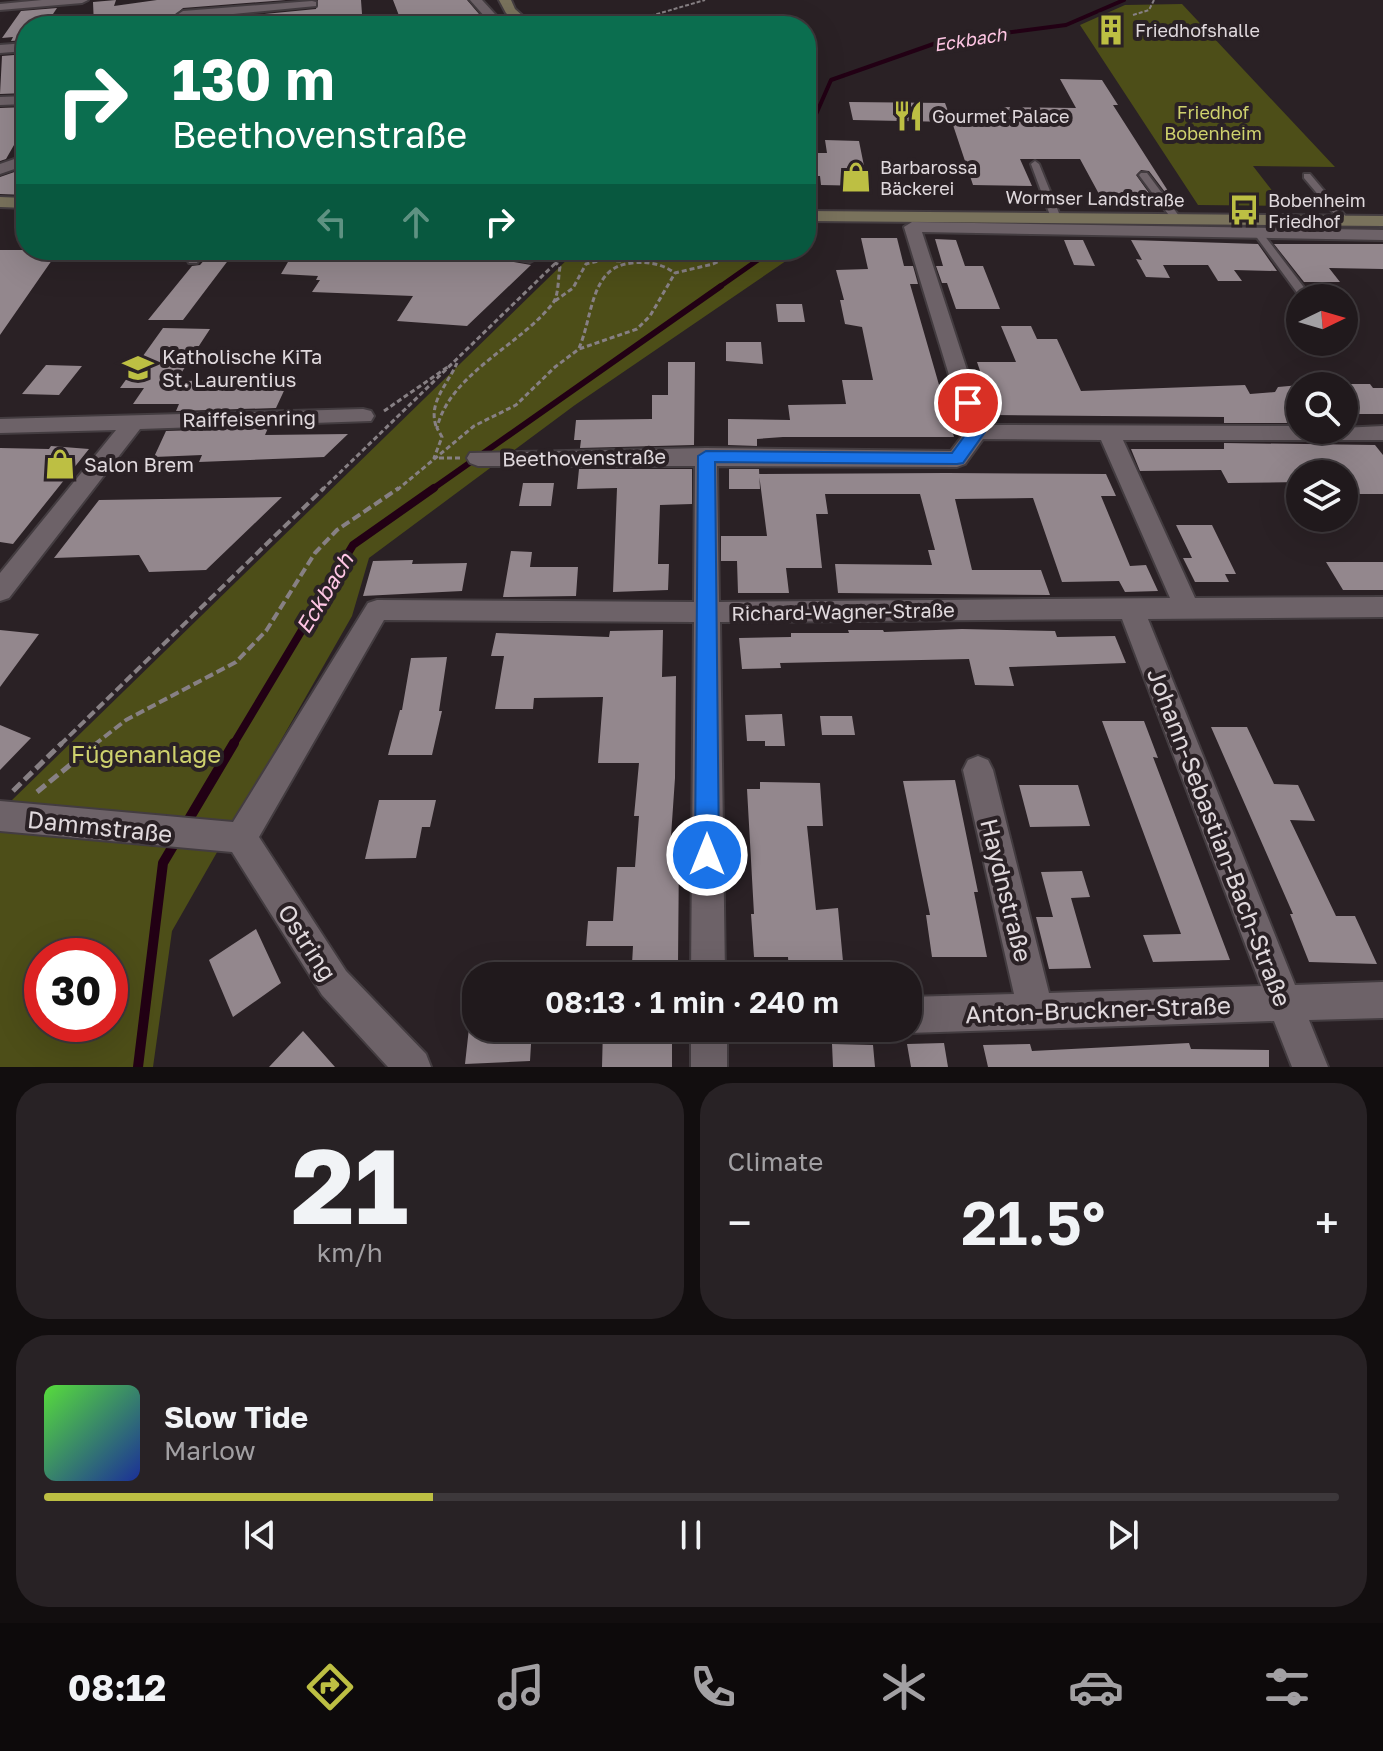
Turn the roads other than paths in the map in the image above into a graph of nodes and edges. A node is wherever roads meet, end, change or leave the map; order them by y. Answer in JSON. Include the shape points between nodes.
{"nodes":[{"id":1,"x":82,"y":0,"type":"edge"},
{"id":2,"x":476,"y":0,"type":"edge"},
{"id":3,"x":312,"y":6,"type":"edge"},
{"id":4,"x":0,"y":7,"type":"edge"},
{"id":5,"x":225,"y":16,"type":"edge"},
{"id":6,"x":491,"y":16,"type":"edge"},
{"id":7,"x":1035,"y":164,"type":"dead end"},
{"id":8,"x":1144,"y":175,"type":"dead end"},
{"id":9,"x":1307,"y":176,"type":"dead end"},
{"id":10,"x":816,"y":216,"type":"edge"},
{"id":11,"x":1056,"y":218,"type":"junction"},
{"id":12,"x":1177,"y":220,"type":"junction"},
{"id":13,"x":1345,"y":221,"type":"junction"},
{"id":14,"x":1383,"y":221,"type":"edge"},
{"id":15,"x":1258,"y":233,"type":"junction"},
{"id":16,"x":1383,"y":235,"type":"edge"},
{"id":17,"x":1296,"y":284,"type":"edge"},
{"id":18,"x":363,"y":416,"type":"road end"},
{"id":19,"x":135,"y":421,"type":"junction"},
{"id":20,"x":0,"y":426,"type":"edge"},
{"id":21,"x":977,"y":432,"type":"junction"},
{"id":22,"x":1109,"y":432,"type":"junction"},
{"id":23,"x":1383,"y":433,"type":"edge"},
{"id":24,"x":706,"y":456,"type":"junction"},
{"id":25,"x":472,"y":458,"type":"road end"},
{"id":26,"x":0,"y":591,"type":"edge"},
{"id":27,"x":1130,"y":607,"type":"junction"},
{"id":28,"x":1383,"y":607,"type":"edge"},
{"id":29,"x":1187,"y":608,"type":"junction"},
{"id":30,"x":706,"y":612,"type":"junction"},
{"id":31,"x":978,"y":770,"type":"dead end"},
{"id":32,"x":6,"y":809,"type":"edge"},
{"id":33,"x":241,"y":838,"type":"junction"},
{"id":34,"x":708,"y":962,"type":"edge"},
{"id":35,"x":1383,"y":1000,"type":"edge"},
{"id":36,"x":1285,"y":1003,"type":"junction"},
{"id":37,"x":1036,"y":1011,"type":"junction"},
{"id":38,"x":922,"y":1015,"type":"edge"},
{"id":39,"x":709,"y":1042,"type":"edge"},
{"id":40,"x":413,"y":1067,"type":"edge"},
{"id":41,"x":709,"y":1067,"type":"edge"},
{"id":42,"x":1310,"y":1067,"type":"edge"}],
"edges":[{"from":1,"to":4,"type":"street"},
{"from":2,"to":6,"type":"street"},
{"from":3,"to":5,"type":"street"},
{"from":7,"to":11,"type":"lane"},
{"from":8,"to":12,"type":"lane"},
{"from":9,"to":13,"type":"lane"},
{"from":10,"to":11,"type":"main road","name":"Wormser Landstraße"},
{"from":11,"to":12,"type":"main road","name":"Wormser Landstraße"},
{"from":12,"to":13,"type":"main road","name":"Wormser Landstraße"},
{"from":13,"to":14,"type":"main road","name":"Wormser Landstraße"},
{"from":15,"to":16,"type":"street","name":"Wormser Landstraße"},
{"from":15,"to":17,"type":"lane"},
{"from":15,"to":21,"type":"street","name":"Wormser Landstraße","via":[[912,227]]},
{"from":18,"to":19,"type":"street","name":"Raiffeisenring"},
{"from":19,"to":20,"type":"street","name":"Raiffeisenring"},
{"from":19,"to":26,"type":"street"},
{"from":21,"to":22,"type":"street"},
{"from":21,"to":24,"type":"street","name":"Beethovenstraße","via":[[957,459]]},
{"from":22,"to":23,"type":"street"},
{"from":22,"to":29,"type":"street"},
{"from":24,"to":25,"type":"street","name":"Beethovenstraße"},
{"from":24,"to":30,"type":"street"},
{"from":27,"to":29,"type":"street","name":"Richard-Wagner-Straße"},
{"from":27,"to":30,"type":"street","name":"Richard-Wagner-Straße"},
{"from":27,"to":36,"type":"street","name":"Johann-Sebastian-Bach-Straße"},
{"from":28,"to":29,"type":"street","name":"Richard-Wagner-Straße"},
{"from":30,"to":33,"type":"street","name":"Richard-Wagner-Straße","via":[[377,610]]},
{"from":30,"to":34,"type":"street"},
{"from":31,"to":37,"type":"street","name":"Haydnstraße"},
{"from":32,"to":33,"type":"street","name":"Dammstraße"},
{"from":33,"to":40,"type":"street","name":"Ostring","via":[[334,983]]},
{"from":35,"to":36,"type":"street","name":"Anton-Bruckner-Straße"},
{"from":36,"to":37,"type":"street","name":"Anton-Bruckner-Straße"},
{"from":36,"to":42,"type":"street","name":"Johann-Sebastian-Bach-Straße"},
{"from":37,"to":38,"type":"street","name":"Anton-Bruckner-Straße"},
{"from":39,"to":41,"type":"street"}]}
